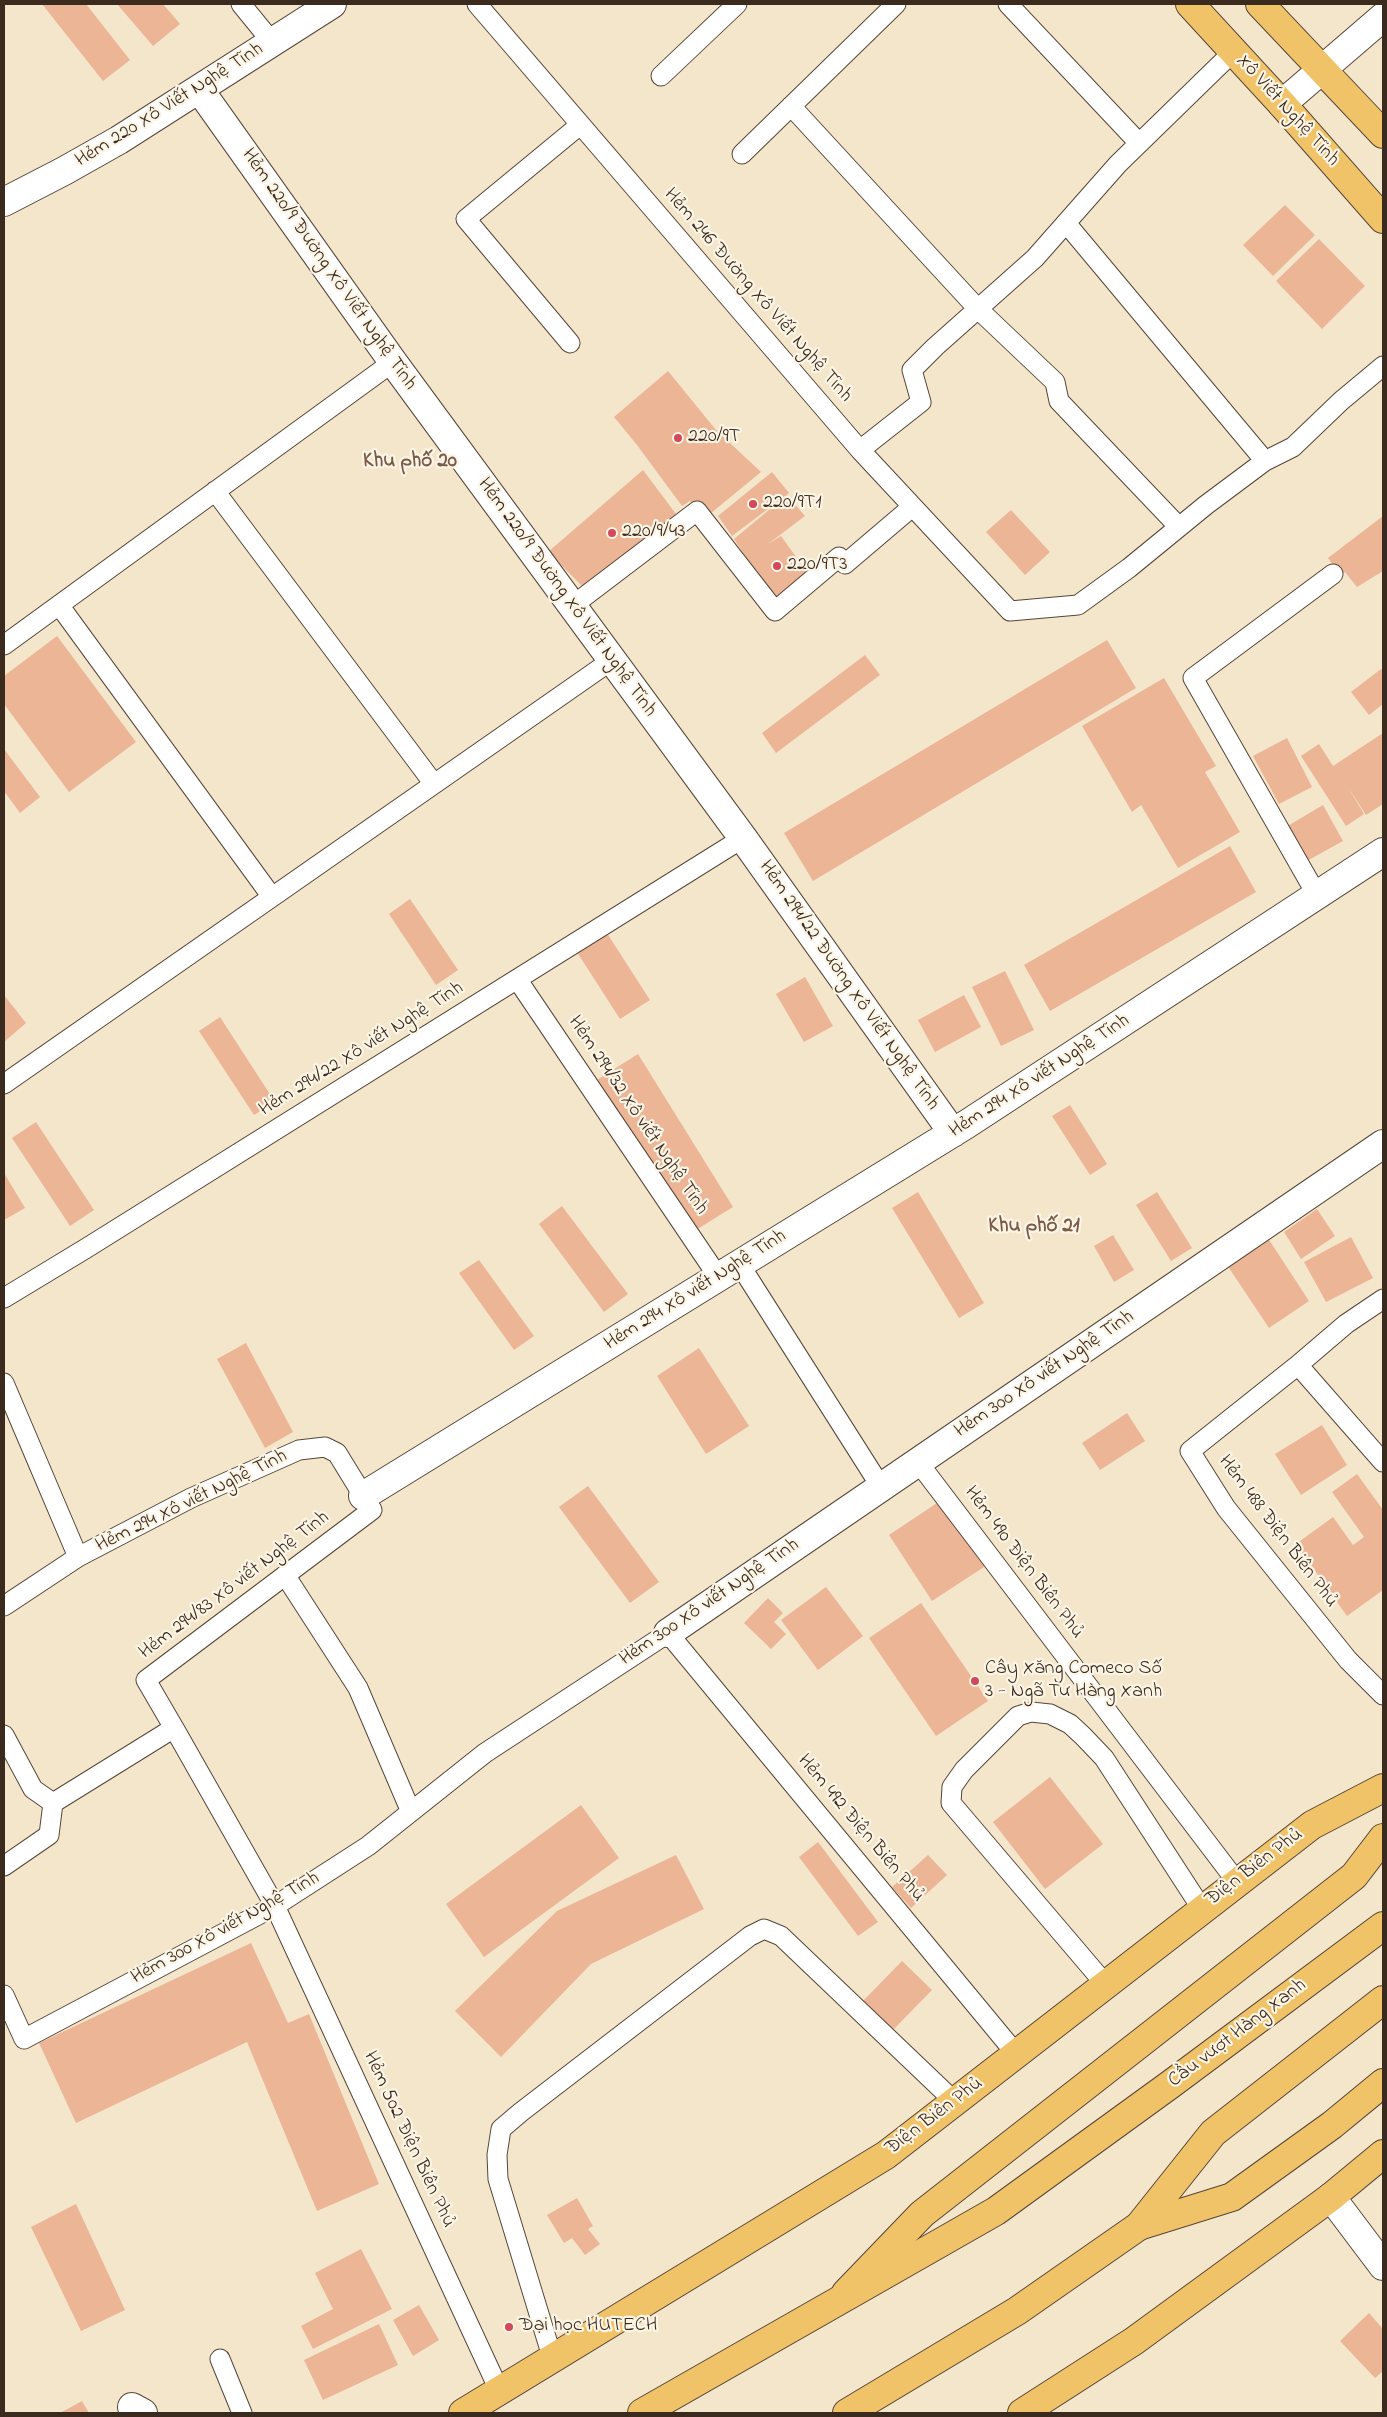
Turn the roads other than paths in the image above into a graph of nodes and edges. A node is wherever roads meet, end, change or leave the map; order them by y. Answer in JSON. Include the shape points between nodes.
{"nodes":[{"id":1,"x":241,"y":4,"type":"edge"},
{"id":2,"x":332,"y":4,"type":"edge"},
{"id":3,"x":477,"y":4,"type":"edge"},
{"id":4,"x":737,"y":4,"type":"edge"},
{"id":5,"x":896,"y":4,"type":"edge"},
{"id":6,"x":1008,"y":4,"type":"edge"},
{"id":7,"x":1190,"y":4,"type":"edge"},
{"id":8,"x":1260,"y":4,"type":"edge"},
{"id":9,"x":1383,"y":17,"type":"edge"},
{"id":10,"x":272,"y":42,"type":"junction"},
{"id":11,"x":1233,"y":52,"type":"junction"},
{"id":12,"x":1322,"y":70,"type":"junction"},
{"id":13,"x":661,"y":76,"type":"dead end"},
{"id":14,"x":199,"y":89,"type":"junction"},
{"id":15,"x":1282,"y":104,"type":"junction"},
{"id":16,"x":791,"y":106,"type":"junction"},
{"id":17,"x":580,"y":125,"type":"junction"},
{"id":18,"x":1383,"y":134,"type":"edge"},
{"id":19,"x":1139,"y":142,"type":"junction"},
{"id":20,"x":742,"y":154,"type":"dead end"},
{"id":21,"x":4,"y":202,"type":"edge"},
{"id":22,"x":1383,"y":219,"type":"edge"},
{"id":23,"x":1066,"y":223,"type":"junction"},
{"id":24,"x":978,"y":309,"type":"junction"},
{"id":25,"x":570,"y":343,"type":"dead end"},
{"id":26,"x":393,"y":362,"type":"junction"},
{"id":27,"x":1383,"y":366,"type":"edge"},
{"id":28,"x":860,"y":450,"type":"junction"},
{"id":29,"x":1265,"y":461,"type":"junction"},
{"id":30,"x":215,"y":491,"type":"junction"},
{"id":31,"x":912,"y":507,"type":"junction"},
{"id":32,"x":1179,"y":527,"type":"junction"},
{"id":33,"x":1333,"y":574,"type":"dead end"},
{"id":34,"x":58,"y":605,"type":"junction"},
{"id":35,"x":572,"y":606,"type":"junction"},
{"id":36,"x":4,"y":645,"type":"edge"},
{"id":37,"x":612,"y":660,"type":"junction"},
{"id":38,"x":434,"y":784,"type":"junction"},
{"id":39,"x":743,"y":838,"type":"junction"},
{"id":40,"x":1381,"y":859,"type":"edge"},
{"id":41,"x":272,"y":897,"type":"junction"},
{"id":42,"x":1318,"y":897,"type":"junction"},
{"id":43,"x":517,"y":979,"type":"junction"},
{"id":44,"x":4,"y":1084,"type":"edge"},
{"id":45,"x":953,"y":1133,"type":"junction"},
{"id":46,"x":1383,"y":1144,"type":"edge"},
{"id":47,"x":730,"y":1271,"type":"junction"},
{"id":48,"x":4,"y":1298,"type":"edge"},
{"id":49,"x":1383,"y":1299,"type":"edge"},
{"id":50,"x":1298,"y":1365,"type":"junction"},
{"id":51,"x":4,"y":1382,"type":"edge"},
{"id":52,"x":918,"y":1462,"type":"junction"},
{"id":53,"x":1383,"y":1462,"type":"edge"},
{"id":54,"x":881,"y":1487,"type":"junction"},
{"id":55,"x":363,"y":1496,"type":"junction"},
{"id":56,"x":78,"y":1557,"type":"junction"},
{"id":57,"x":286,"y":1575,"type":"junction"},
{"id":58,"x":4,"y":1606,"type":"edge"},
{"id":59,"x":668,"y":1633,"type":"junction"},
{"id":60,"x":1383,"y":1695,"type":"edge"},
{"id":61,"x":174,"y":1728,"type":"junction"},
{"id":62,"x":4,"y":1735,"type":"edge"},
{"id":63,"x":1383,"y":1788,"type":"edge"},
{"id":64,"x":53,"y":1803,"type":"junction"},
{"id":65,"x":411,"y":1812,"type":"junction"},
{"id":66,"x":1383,"y":1838,"type":"edge"},
{"id":67,"x":4,"y":1866,"type":"edge"},
{"id":68,"x":1237,"y":1882,"type":"junction"},
{"id":69,"x":275,"y":1906,"type":"junction"},
{"id":70,"x":1202,"y":1909,"type":"junction"},
{"id":71,"x":1383,"y":1926,"type":"edge"},
{"id":72,"x":1106,"y":1985,"type":"junction"},
{"id":73,"x":4,"y":1995,"type":"edge"},
{"id":74,"x":1383,"y":2000,"type":"edge"},
{"id":75,"x":1017,"y":2055,"type":"junction"},
{"id":76,"x":1383,"y":2083,"type":"edge"},
{"id":77,"x":955,"y":2102,"type":"junction"},
{"id":78,"x":1383,"y":2154,"type":"edge"},
{"id":79,"x":1331,"y":2198,"type":"junction"},
{"id":80,"x":1139,"y":2226,"type":"junction"},
{"id":81,"x":1383,"y":2266,"type":"edge"},
{"id":82,"x":840,"y":2299,"type":"junction"},
{"id":83,"x":220,"y":2359,"type":"dead end"},
{"id":84,"x":553,"y":2360,"type":"junction"},
{"id":85,"x":500,"y":2392,"type":"junction"},
{"id":86,"x":242,"y":2413,"type":"edge"},
{"id":87,"x":464,"y":2413,"type":"edge"},
{"id":88,"x":642,"y":2413,"type":"edge"},
{"id":89,"x":847,"y":2413,"type":"edge"},
{"id":90,"x":1022,"y":2413,"type":"edge"}],
"edges":[{"from":1,"to":10,"type":"lane"},
{"from":2,"to":10,"type":"street","name":"Hẻm 220 Xô Viết Nghệ Tĩnh"},
{"from":3,"to":17,"type":"lane","name":"Hẻm 246 Đường Xô Viết Nghệ Tĩnh"},
{"from":4,"to":13,"type":"lane"},
{"from":5,"to":16,"type":"lane"},
{"from":6,"to":19,"type":"lane"},
{"from":7,"to":11,"type":"main road","name":"Xô Viết Nghệ Tĩnh"},
{"from":8,"to":12,"type":"main road"},
{"from":9,"to":12,"type":"street"},
{"from":10,"to":14,"type":"street","name":"Hẻm 220 Xô Viết Nghệ Tĩnh"},
{"from":11,"to":15,"type":"main road","name":"Xô Viết Nghệ Tĩnh"},
{"from":11,"to":19,"type":"lane"},
{"from":12,"to":15,"type":"street"},
{"from":12,"to":18,"type":"main road"},
{"from":14,"to":21,"type":"street","name":"Hẻm 220 Xô Viết Nghệ Tĩnh","via":[[72,167]]},
{"from":14,"to":26,"type":"street","name":"Hẻm 220/9 Đường Xô Viết Nghệ Tĩnh"},
{"from":15,"to":22,"type":"main road","name":"Xô Viết Nghệ Tĩnh"},
{"from":16,"to":20,"type":"lane"},
{"from":16,"to":24,"type":"lane"},
{"from":17,"to":25,"type":"lane","via":[[466,219]]},
{"from":17,"to":28,"type":"lane","name":"Hẻm 246 Đường Xô Viết Nghệ Tĩnh"},
{"from":19,"to":23,"type":"lane"},
{"from":23,"to":24,"type":"lane","via":[[1035,258]]},
{"from":23,"to":29,"type":"lane"},
{"from":24,"to":28,"type":"lane","via":[[912,370],[921,402]]},
{"from":24,"to":32,"type":"lane","via":[[1055,382],[1059,401]]},
{"from":26,"to":30,"type":"lane"},
{"from":26,"to":35,"type":"street","name":"Hẻm 220/9 Đường Xô Viết Nghệ Tĩnh"},
{"from":27,"to":29,"type":"lane","via":[[1293,448]]},
{"from":28,"to":31,"type":"lane","name":"Hẻm 246 Đường Xô Viết Nghệ Tĩnh"},
{"from":29,"to":32,"type":"lane"},
{"from":30,"to":34,"type":"lane"},
{"from":30,"to":38,"type":"lane"},
{"from":31,"to":32,"type":"lane","name":"Hẻm 246 Đường Xô Viết Nghệ Tĩnh","via":[[1010,611],[1078,605]]},
{"from":31,"to":35,"type":"lane","via":[[845,564],[840,557],[775,611],[697,511]]},
{"from":33,"to":42,"type":"lane","via":[[1193,678]]},
{"from":34,"to":36,"type":"lane"},
{"from":34,"to":41,"type":"lane"},
{"from":35,"to":37,"type":"street","name":"Hẻm 220/9 Đường Xô Viết Nghệ Tĩnh"},
{"from":37,"to":38,"type":"lane"},
{"from":37,"to":39,"type":"street","name":"Hẻm 220/9 Đường Xô Viết Nghệ Tĩnh"},
{"from":38,"to":41,"type":"lane"},
{"from":39,"to":43,"type":"lane","name":"Hẻm 294/22 Xô viết Nghệ Tĩnh"},
{"from":39,"to":45,"type":"street","name":"Hẻm 294/22 Đường Xô Viết Nghệ Tĩnh"},
{"from":40,"to":42,"type":"street","name":"Hẻm 294 Xô viết Nghệ Tĩnh"},
{"from":41,"to":44,"type":"lane"},
{"from":42,"to":45,"type":"street","name":"Hẻm 294 Xô viết Nghệ Tĩnh"},
{"from":43,"to":47,"type":"lane","name":"Hẻm 294/32 Xô viết Nghệ Tĩnh"},
{"from":43,"to":48,"type":"lane","name":"Hẻm 294/22 Xô viết Nghệ Tĩnh"},
{"from":45,"to":47,"type":"street","name":"Hẻm 294 Xô viết Nghệ Tĩnh"},
{"from":46,"to":52,"type":"street","name":"Hẻm 300 Xô viết Nghệ Tĩnh"},
{"from":47,"to":54,"type":"lane","name":"Hẻm 294/32 Xô viết Nghệ Tĩnh"},
{"from":47,"to":55,"type":"street","name":"Hẻm 294 Xô viết Nghệ Tĩnh"},
{"from":49,"to":50,"type":"lane","via":[[1346,1324]]},
{"from":50,"to":53,"type":"lane"},
{"from":50,"to":60,"type":"lane","name":"Hẻm 488 Điện Biên Phủ","via":[[1190,1451],[1226,1508],[1348,1660]]},
{"from":51,"to":56,"type":"lane"},
{"from":52,"to":54,"type":"street","name":"Hẻm 300 Xô viết Nghệ Tĩnh"},
{"from":52,"to":68,"type":"lane","name":"Hẻm 490 Điện Biên Phủ"},
{"from":54,"to":59,"type":"street","name":"Hẻm 300 Xô viết Nghệ Tĩnh"},
{"from":55,"to":56,"type":"lane","name":"Hẻm 294 Xô viết Nghệ Tĩnh","via":[[337,1453],[325,1447],[299,1450],[191,1498]]},
{"from":55,"to":57,"type":"lane","name":"Hẻm 294/83 Xô viết Nghệ Tĩnh","via":[[372,1510]]},
{"from":56,"to":58,"type":"lane","name":"Hẻm 294 Xô viết Nghệ Tĩnh"},
{"from":57,"to":61,"type":"lane","name":"Hẻm 294/83 Xô viết Nghệ Tĩnh","via":[[146,1680]]},
{"from":57,"to":65,"type":"lane","via":[[358,1688]]},
{"from":59,"to":65,"type":"lane","name":"Hẻm 300 Xô viết Nghệ Tĩnh","via":[[485,1753]]},
{"from":59,"to":75,"type":"lane","name":"Hẻm 492 Điện Biên Phủ"},
{"from":61,"to":64,"type":"lane"},
{"from":61,"to":69,"type":"lane","name":"Hẻm 502 Điện Biên Phủ"},
{"from":62,"to":64,"type":"lane","via":[[33,1789]]},
{"from":63,"to":68,"type":"main road","name":"Điện Biên Phủ","via":[[1312,1825]]},
{"from":64,"to":67,"type":"lane","via":[[50,1835]]},
{"from":65,"to":69,"type":"lane","name":"Hẻm 300 Xô viết Nghệ Tĩnh","via":[[368,1846]]},
{"from":66,"to":82,"type":"main road","via":[[1354,1876],[922,2214]]},
{"from":68,"to":70,"type":"main road","name":"Điện Biên Phủ"},
{"from":69,"to":73,"type":"lane","name":"Hẻm 300 Xô viết Nghệ Tĩnh","via":[[24,2039]]},
{"from":69,"to":85,"type":"lane","name":"Hẻm 502 Điện Biên Phủ"},
{"from":70,"to":72,"type":"main road","name":"Điện Biên Phủ"},
{"from":70,"to":72,"type":"lane","via":[[1104,1758],[1070,1724],[1050,1714],[1031,1712],[1018,1716],[964,1770],[952,1788],[951,1803]]},
{"from":71,"to":82,"type":"main road","name":"Cầu vượt Hàng Xanh","via":[[996,2211]]},
{"from":72,"to":75,"type":"main road","name":"Điện Biên Phủ"},
{"from":74,"to":80,"type":"main road","via":[[1213,2134]]},
{"from":75,"to":77,"type":"main road","name":"Điện Biên Phủ"},
{"from":76,"to":80,"type":"main road","via":[[1332,2125],[1232,2197]]},
{"from":77,"to":84,"type":"main road","name":"Điện Biên Phủ","via":[[886,2155]]},
{"from":77,"to":84,"type":"lane","via":[[781,1936],[764,1929],[750,1936],[502,2130],[497,2155],[498,2179]]},
{"from":78,"to":79,"type":"main road"},
{"from":79,"to":81,"type":"street"},
{"from":79,"to":90,"type":"main road","via":[[1134,2341]]},
{"from":80,"to":89,"type":"main road","via":[[1017,2311]]},
{"from":82,"to":88,"type":"main road"},
{"from":83,"to":86,"type":"lane"},
{"from":84,"to":85,"type":"main road","name":"Điện Biên Phủ"},
{"from":85,"to":87,"type":"main road","name":"Điện Biên Phủ"}]}
